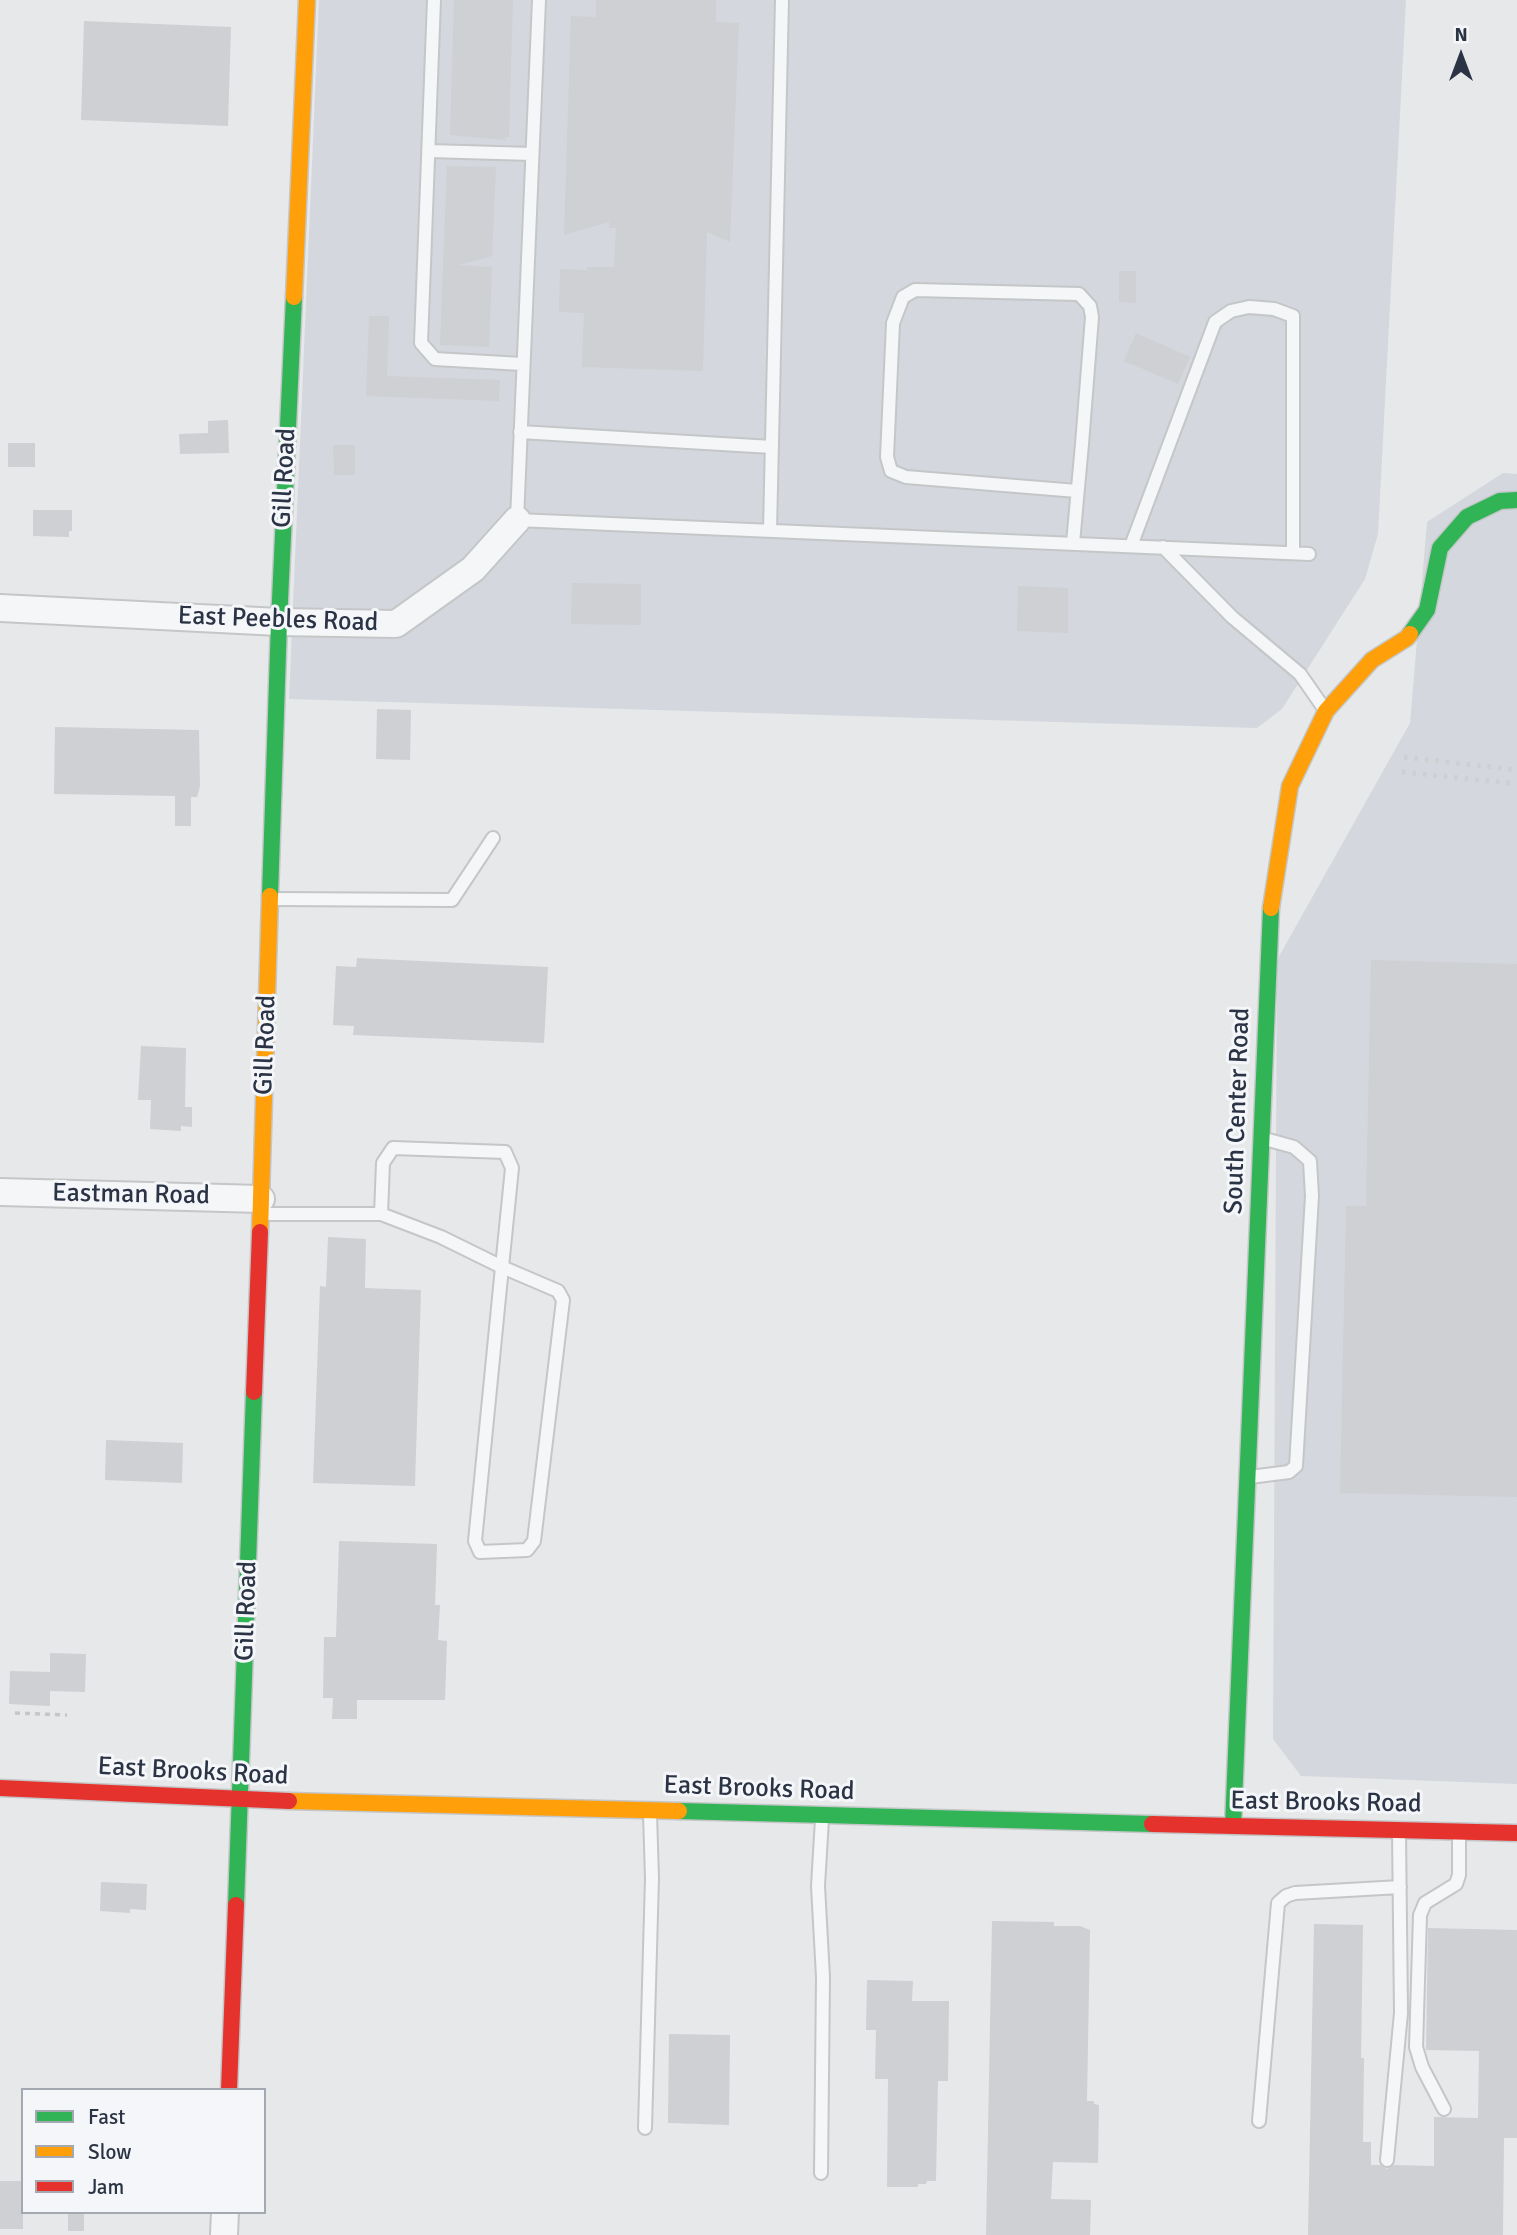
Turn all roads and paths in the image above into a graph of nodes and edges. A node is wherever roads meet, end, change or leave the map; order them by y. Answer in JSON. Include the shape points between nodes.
{"nodes":[{"id":1,"x":306,"y":0,"type":"edge"},
{"id":2,"x":434,"y":0,"type":"edge"},
{"id":3,"x":539,"y":0,"type":"edge"},
{"id":4,"x":782,"y":0,"type":"edge"},
{"id":5,"x":429,"y":151,"type":"junction"},
{"id":6,"x":531,"y":153,"type":"junction"},
{"id":7,"x":522,"y":364,"type":"junction"},
{"id":8,"x":520,"y":432,"type":"junction"},
{"id":9,"x":772,"y":447,"type":"junction"},
{"id":10,"x":1077,"y":491,"type":"junction"},
{"id":11,"x":1517,"y":500,"type":"edge"},
{"id":12,"x":517,"y":520,"type":"junction"},
{"id":13,"x":769,"y":530,"type":"junction"},
{"id":14,"x":1073,"y":544,"type":"junction"},
{"id":15,"x":1131,"y":546,"type":"junction"},
{"id":16,"x":1163,"y":547,"type":"junction"},
{"id":17,"x":1293,"y":553,"type":"junction"},
{"id":18,"x":1309,"y":554,"type":"dead end"},
{"id":19,"x":0,"y":608,"type":"edge"},
{"id":20,"x":279,"y":622,"type":"junction"},
{"id":21,"x":1326,"y":711,"type":"junction"},
{"id":22,"x":493,"y":838,"type":"dead end"},
{"id":23,"x":270,"y":899,"type":"junction"},
{"id":24,"x":1261,"y":1138,"type":"junction"},
{"id":25,"x":0,"y":1192,"type":"edge"},
{"id":26,"x":261,"y":1206,"type":"junction"},
{"id":27,"x":381,"y":1214,"type":"junction"},
{"id":28,"x":502,"y":1267,"type":"junction"},
{"id":29,"x":1247,"y":1477,"type":"junction"},
{"id":30,"x":15,"y":1713,"type":"dead end"},
{"id":31,"x":67,"y":1715,"type":"dead end"},
{"id":32,"x":0,"y":1788,"type":"edge"},
{"id":33,"x":240,"y":1800,"type":"junction"},
{"id":34,"x":650,"y":1810,"type":"junction"},
{"id":35,"x":822,"y":1815,"type":"junction"},
{"id":36,"x":1233,"y":1826,"type":"junction"},
{"id":37,"x":1399,"y":1830,"type":"junction"},
{"id":38,"x":1459,"y":1831,"type":"junction"},
{"id":39,"x":1517,"y":1833,"type":"edge"},
{"id":40,"x":1400,"y":1887,"type":"junction"},
{"id":41,"x":1425,"y":1903,"type":"junction"},
{"id":42,"x":1401,"y":1904,"type":"junction"},
{"id":43,"x":229,"y":2088,"type":"edge"},
{"id":44,"x":1444,"y":2109,"type":"dead end"},
{"id":45,"x":1259,"y":2121,"type":"dead end"},
{"id":46,"x":645,"y":2128,"type":"dead end"},
{"id":47,"x":1387,"y":2160,"type":"dead end"},
{"id":48,"x":821,"y":2173,"type":"dead end"},
{"id":49,"x":225,"y":2214,"type":"edge"},
{"id":50,"x":224,"y":2235,"type":"edge"}],
"edges":[{"from":1,"to":20,"type":"street","name":"Gill Road"},
{"from":2,"to":5,"type":"lane"},
{"from":3,"to":6,"type":"lane"},
{"from":4,"to":9,"type":"lane"},
{"from":5,"to":6,"type":"lane"},
{"from":5,"to":7,"type":"lane","via":[[421,343],[435,359]]},
{"from":6,"to":7,"type":"lane"},
{"from":7,"to":8,"type":"lane"},
{"from":8,"to":9,"type":"lane"},
{"from":8,"to":12,"type":"lane"},
{"from":9,"to":13,"type":"lane"},
{"from":10,"to":10,"type":"lane","via":[[1090,306],[1079,294],[915,290],[903,297],[893,323],[887,457],[891,471],[906,477]]},
{"from":10,"to":14,"type":"lane"},
{"from":11,"to":21,"type":"street","name":"South Center Road","via":[[1500,501],[1467,517],[1440,548],[1427,610],[1407,638],[1372,660]]},
{"from":12,"to":13,"type":"lane"},
{"from":12,"to":20,"type":"street","name":"East Peebles Road","via":[[473,569],[396,624]]},
{"from":13,"to":14,"type":"lane"},
{"from":14,"to":15,"type":"lane"},
{"from":15,"to":16,"type":"lane"},
{"from":15,"to":17,"type":"lane","via":[[1215,323],[1231,311],[1249,307],[1293,316]]},
{"from":16,"to":17,"type":"lane"},
{"from":16,"to":21,"type":"lane","via":[[1232,617],[1300,674]]},
{"from":17,"to":18,"type":"lane"},
{"from":19,"to":20,"type":"street","name":"East Peebles Road"},
{"from":20,"to":23,"type":"street","name":"Gill Road"},
{"from":21,"to":24,"type":"street","name":"South Center Road","via":[[1290,786],[1271,896]]},
{"from":22,"to":23,"type":"lane","via":[[452,900]]},
{"from":23,"to":26,"type":"street","name":"Gill Road"},
{"from":24,"to":29,"type":"street","name":"South Center Road"},
{"from":24,"to":29,"type":"lane","via":[[1294,1147],[1310,1161],[1312,1196],[1296,1466],[1289,1472]]},
{"from":25,"to":26,"type":"street","name":"Eastman Road"},
{"from":26,"to":27,"type":"lane"},
{"from":26,"to":33,"type":"street","name":"Gill Road"},
{"from":27,"to":28,"type":"lane"},
{"from":27,"to":28,"type":"lane","via":[[383,1163],[393,1148],[505,1152],[512,1168]]},
{"from":28,"to":28,"type":"lane","via":[[475,1541],[480,1552],[527,1550],[534,1541],[563,1300],[558,1291]]},
{"from":29,"to":36,"type":"street","name":"South Center Road"},
{"from":30,"to":31,"type":"path"},
{"from":32,"to":33,"type":"street","name":"East Brooks Road"},
{"from":33,"to":34,"type":"street","name":"East Brooks Road"},
{"from":33,"to":43,"type":"street","name":"Gill Road"},
{"from":34,"to":35,"type":"street","name":"East Brooks Road"},
{"from":34,"to":46,"type":"lane"},
{"from":35,"to":36,"type":"street","name":"East Brooks Road"},
{"from":35,"to":48,"type":"lane","via":[[818,1886],[823,1977]]},
{"from":36,"to":37,"type":"street","name":"East Brooks Road"},
{"from":37,"to":38,"type":"street","name":"East Brooks Road"},
{"from":37,"to":40,"type":"lane"},
{"from":38,"to":39,"type":"street","name":"East Brooks Road"},
{"from":38,"to":41,"type":"lane","via":[[1457,1884]]},
{"from":40,"to":42,"type":"lane"},
{"from":40,"to":45,"type":"lane","via":[[1295,1893],[1280,1899]]},
{"from":41,"to":42,"type":"lane"},
{"from":41,"to":44,"type":"lane","via":[[1420,1915],[1416,2047]]},
{"from":42,"to":47,"type":"lane","via":[[1401,2013]]},
{"from":49,"to":50,"type":"street"}]}
